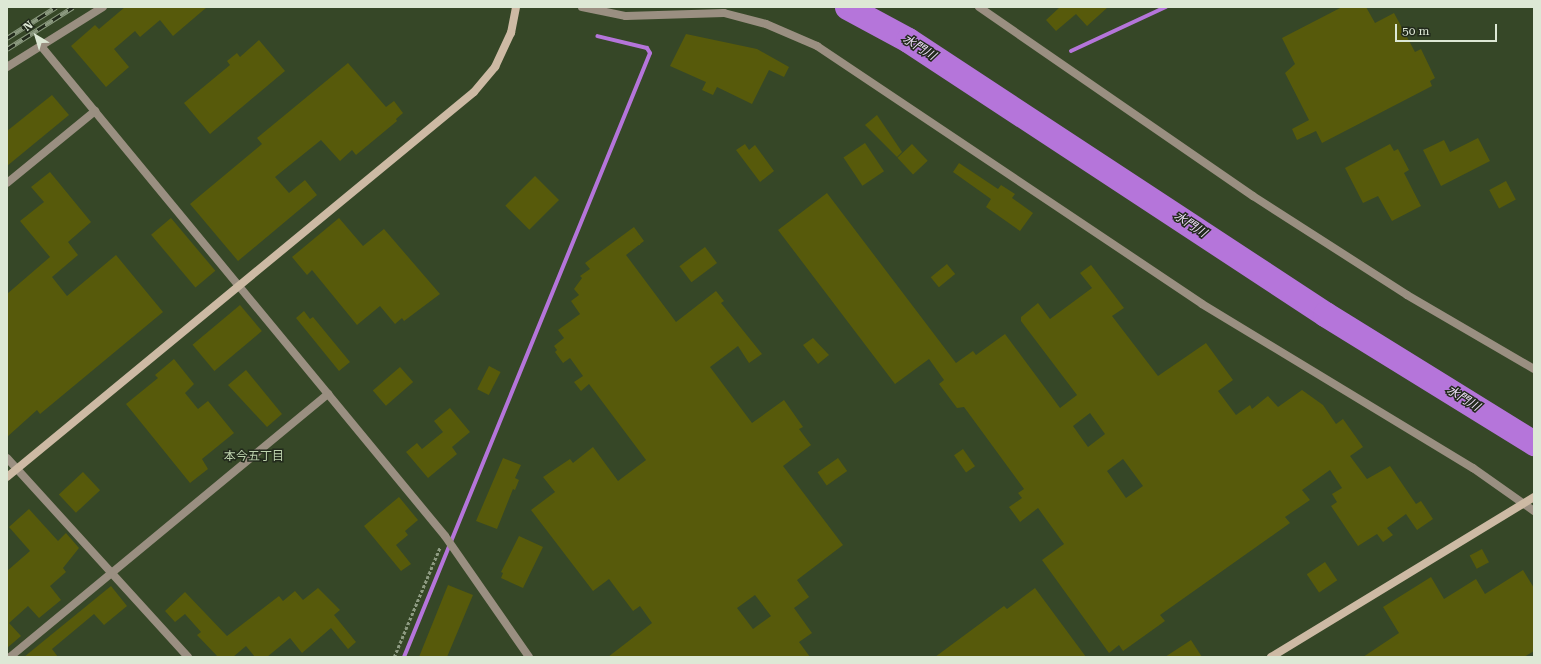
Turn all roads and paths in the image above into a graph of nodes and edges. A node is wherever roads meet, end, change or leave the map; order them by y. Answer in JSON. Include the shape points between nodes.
{"nodes":[{"id":1,"x":103,"y":7,"type":"edge"},
{"id":2,"x":516,"y":7,"type":"edge"},
{"id":3,"x":582,"y":7,"type":"edge"},
{"id":4,"x":980,"y":7,"type":"edge"},
{"id":5,"x":41,"y":46,"type":"junction"},
{"id":6,"x":7,"y":67,"type":"edge"},
{"id":7,"x":95,"y":112,"type":"junction"},
{"id":8,"x":7,"y":183,"type":"edge"},
{"id":9,"x":238,"y":286,"type":"junction"},
{"id":10,"x":1534,"y":369,"type":"edge"},
{"id":11,"x":328,"y":394,"type":"junction"},
{"id":12,"x":7,"y":458,"type":"edge"},
{"id":13,"x":17,"y":468,"type":"junction"},
{"id":14,"x":7,"y":477,"type":"edge"},
{"id":15,"x":1534,"y":497,"type":"edge"},
{"id":16,"x":1523,"y":504,"type":"junction"},
{"id":17,"x":1534,"y":511,"type":"edge"},
{"id":18,"x":445,"y":536,"type":"junction"},
{"id":19,"x":112,"y":573,"type":"junction"},
{"id":20,"x":10,"y":657,"type":"edge"},
{"id":21,"x":188,"y":657,"type":"edge"},
{"id":22,"x":394,"y":657,"type":"edge"},
{"id":23,"x":529,"y":657,"type":"edge"},
{"id":24,"x":1271,"y":657,"type":"edge"}],
"edges":[{"from":1,"to":5,"type":"street"},
{"from":2,"to":9,"type":"street","via":[[512,33],[494,67],[474,92]]},
{"from":3,"to":16,"type":"street","via":[[626,16],[724,13],[766,24],[817,46],[1202,304],[1473,468]]},
{"from":4,"to":10,"type":"street","via":[[1253,196],[1407,295]]},
{"from":5,"to":6,"type":"street"},
{"from":5,"to":7,"type":"street"},
{"from":7,"to":8,"type":"street"},
{"from":7,"to":9,"type":"street"},
{"from":9,"to":11,"type":"street"},
{"from":9,"to":13,"type":"street"},
{"from":11,"to":18,"type":"street"},
{"from":11,"to":19,"type":"street"},
{"from":12,"to":13,"type":"street"},
{"from":13,"to":14,"type":"street"},
{"from":13,"to":19,"type":"street"},
{"from":15,"to":16,"type":"street"},
{"from":16,"to":17,"type":"street"},
{"from":16,"to":24,"type":"street"},
{"from":18,"to":22,"type":"path"},
{"from":18,"to":23,"type":"street"},
{"from":19,"to":20,"type":"street"},
{"from":19,"to":21,"type":"street"}]}
